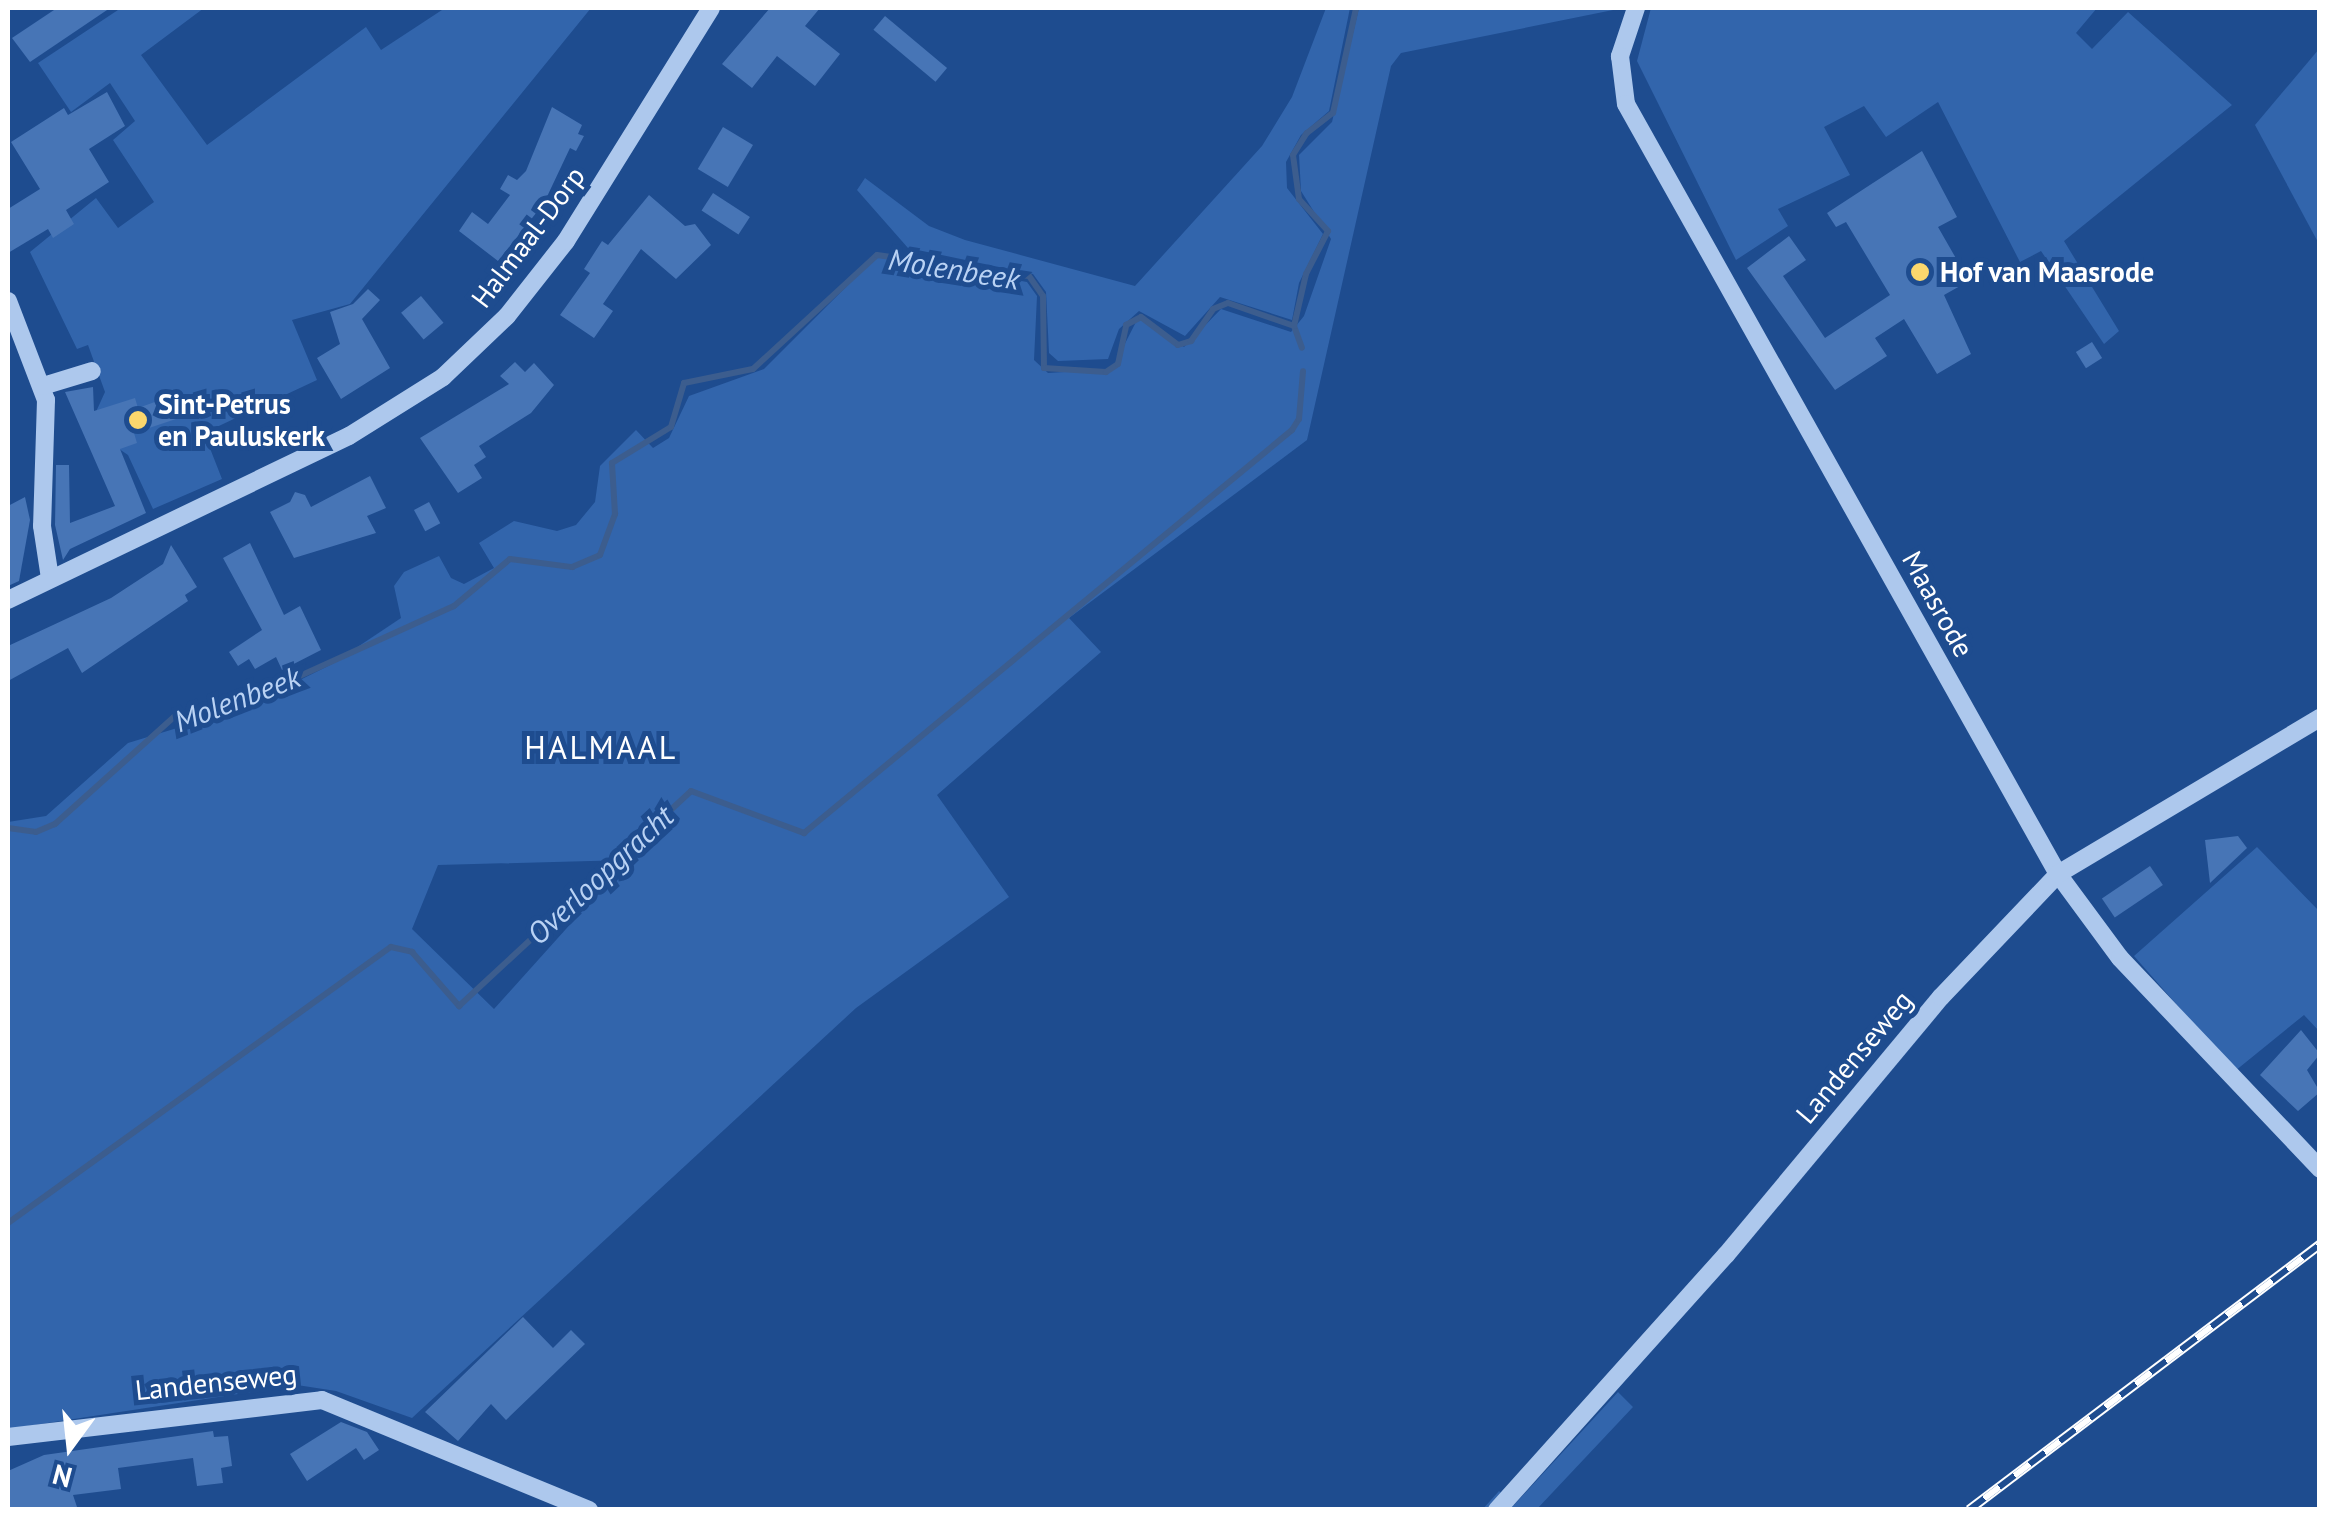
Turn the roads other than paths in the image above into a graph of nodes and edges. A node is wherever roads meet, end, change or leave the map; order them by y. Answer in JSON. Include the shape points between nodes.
{"nodes":[{"id":1,"x":712,"y":8,"type":"edge"},
{"id":2,"x":1636,"y":8,"type":"edge"},
{"id":3,"x":8,"y":302,"type":"edge"},
{"id":4,"x":92,"y":371,"type":"dead end"},
{"id":5,"x":43,"y":386,"type":"junction"},
{"id":6,"x":50,"y":578,"type":"junction"},
{"id":7,"x":8,"y":600,"type":"edge"},
{"id":8,"x":2320,"y":718,"type":"edge"},
{"id":9,"x":2058,"y":874,"type":"junction"},
{"id":10,"x":2320,"y":1169,"type":"edge"},
{"id":11,"x":8,"y":1437,"type":"edge"},
{"id":12,"x":589,"y":1510,"type":"edge"},
{"id":13,"x":1498,"y":1510,"type":"edge"}],
"edges":[{"from":1,"to":6,"type":"street","name":"Halmaal-Dorp","via":[[566,241],[507,316],[443,377],[349,436]]},
{"from":2,"to":9,"type":"street","name":"Maasrode","via":[[1620,56],[1626,104]]},
{"from":3,"to":5,"type":"street"},
{"from":4,"to":5,"type":"street"},
{"from":5,"to":6,"type":"street","via":[[42,540]]},
{"from":6,"to":7,"type":"street","name":"Halmaal-Dorp"},
{"from":8,"to":9,"type":"street","name":"Landenseweg"},
{"from":9,"to":10,"type":"street","name":"Maasrode","via":[[2120,958]]},
{"from":9,"to":13,"type":"street","name":"Landenseweg","via":[[1941,997],[1726,1255]]},
{"from":11,"to":12,"type":"street","name":"Landenseweg","via":[[322,1400]]}]}
